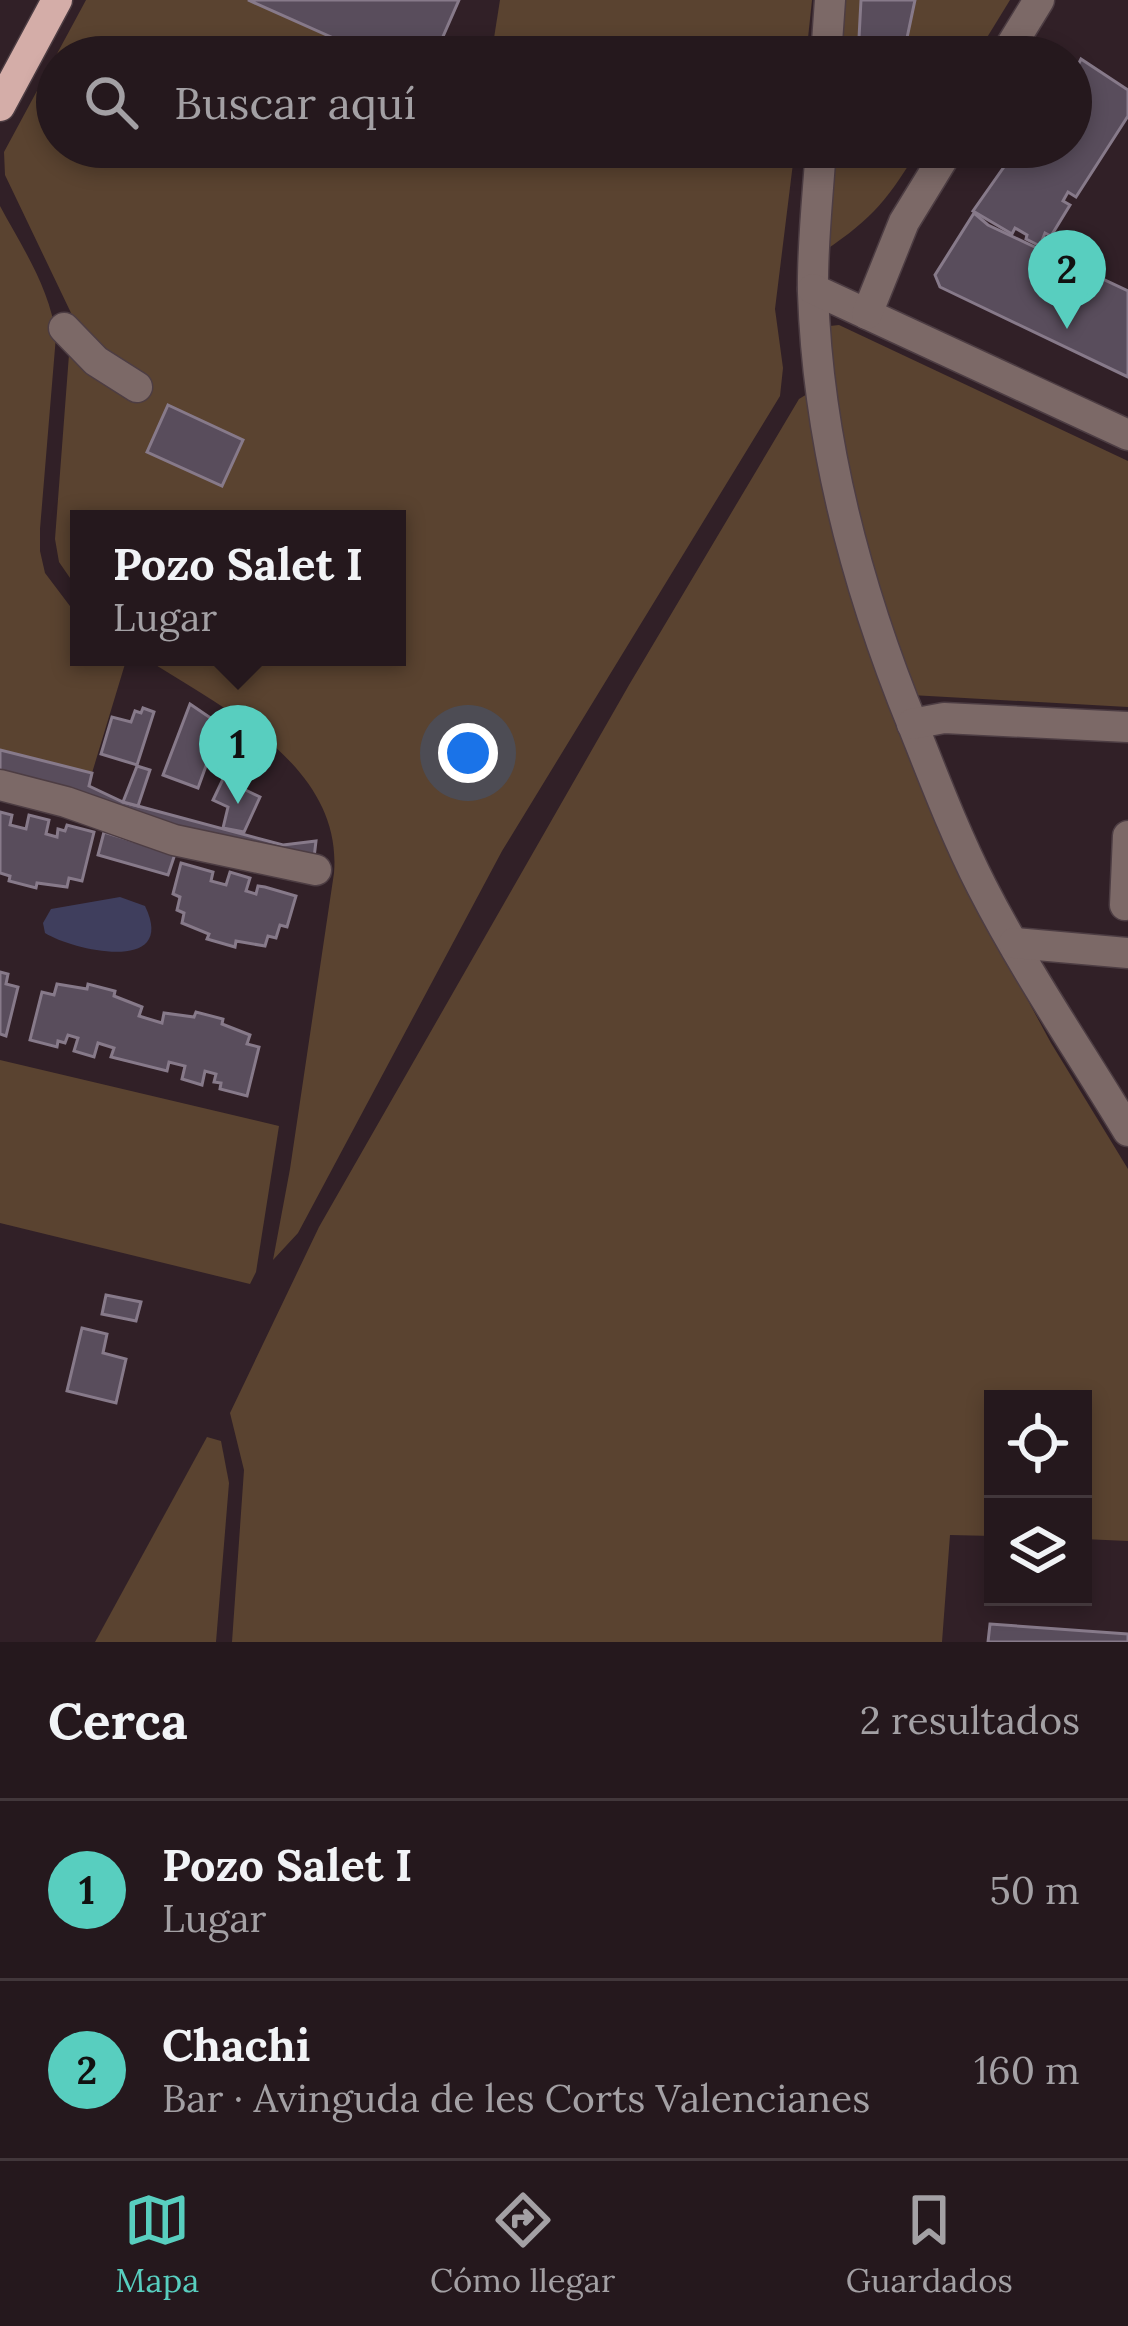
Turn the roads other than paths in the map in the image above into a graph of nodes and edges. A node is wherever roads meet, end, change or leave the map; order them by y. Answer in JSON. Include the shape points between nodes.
{"nodes":[{"id":1,"x":57,"y":0,"type":"edge"},
{"id":2,"x":830,"y":0,"type":"edge"},
{"id":3,"x":1039,"y":0,"type":"edge"},
{"id":4,"x":38,"y":36,"type":"edge"},
{"id":5,"x":827,"y":36,"type":"edge"},
{"id":6,"x":1017,"y":36,"type":"edge"},
{"id":7,"x":36,"y":39,"type":"edge"},
{"id":8,"x":0,"y":106,"type":"edge"},
{"id":9,"x":820,"y":168,"type":"edge"},
{"id":10,"x":937,"y":168,"type":"edge"},
{"id":11,"x":813,"y":289,"type":"junction"},
{"id":12,"x":867,"y":314,"type":"junction"},
{"id":13,"x":64,"y":328,"type":"dead end"},
{"id":14,"x":137,"y":387,"type":"dead end"},
{"id":15,"x":1128,"y":435,"type":"edge"},
{"id":16,"x":912,"y":724,"type":"junction"},
{"id":17,"x":1128,"y":727,"type":"edge"},
{"id":18,"x":0,"y":785,"type":"edge"},
{"id":19,"x":1128,"y":836,"type":"edge"},
{"id":20,"x":316,"y":870,"type":"dead end"},
{"id":21,"x":1126,"y":904,"type":"edge"},
{"id":22,"x":1015,"y":943,"type":"junction"},
{"id":23,"x":1128,"y":953,"type":"edge"},
{"id":24,"x":1128,"y":1131,"type":"edge"}],
"edges":[{"from":1,"to":4,"type":"main road"},
{"from":2,"to":5,"type":"street"},
{"from":3,"to":6,"type":"street"},
{"from":7,"to":8,"type":"main road"},
{"from":9,"to":11,"type":"street"},
{"from":10,"to":12,"type":"street","via":[[904,222]]},
{"from":11,"to":12,"type":"street"},
{"from":11,"to":16,"type":"street","via":[[851,551]]},
{"from":12,"to":15,"type":"street"},
{"from":13,"to":14,"type":"street"},
{"from":16,"to":17,"type":"street","via":[[944,718]]},
{"from":16,"to":22,"type":"street"},
{"from":18,"to":20,"type":"street","via":[[175,840]]},
{"from":19,"to":21,"type":"street"},
{"from":22,"to":23,"type":"street"},
{"from":22,"to":24,"type":"street"}]}
